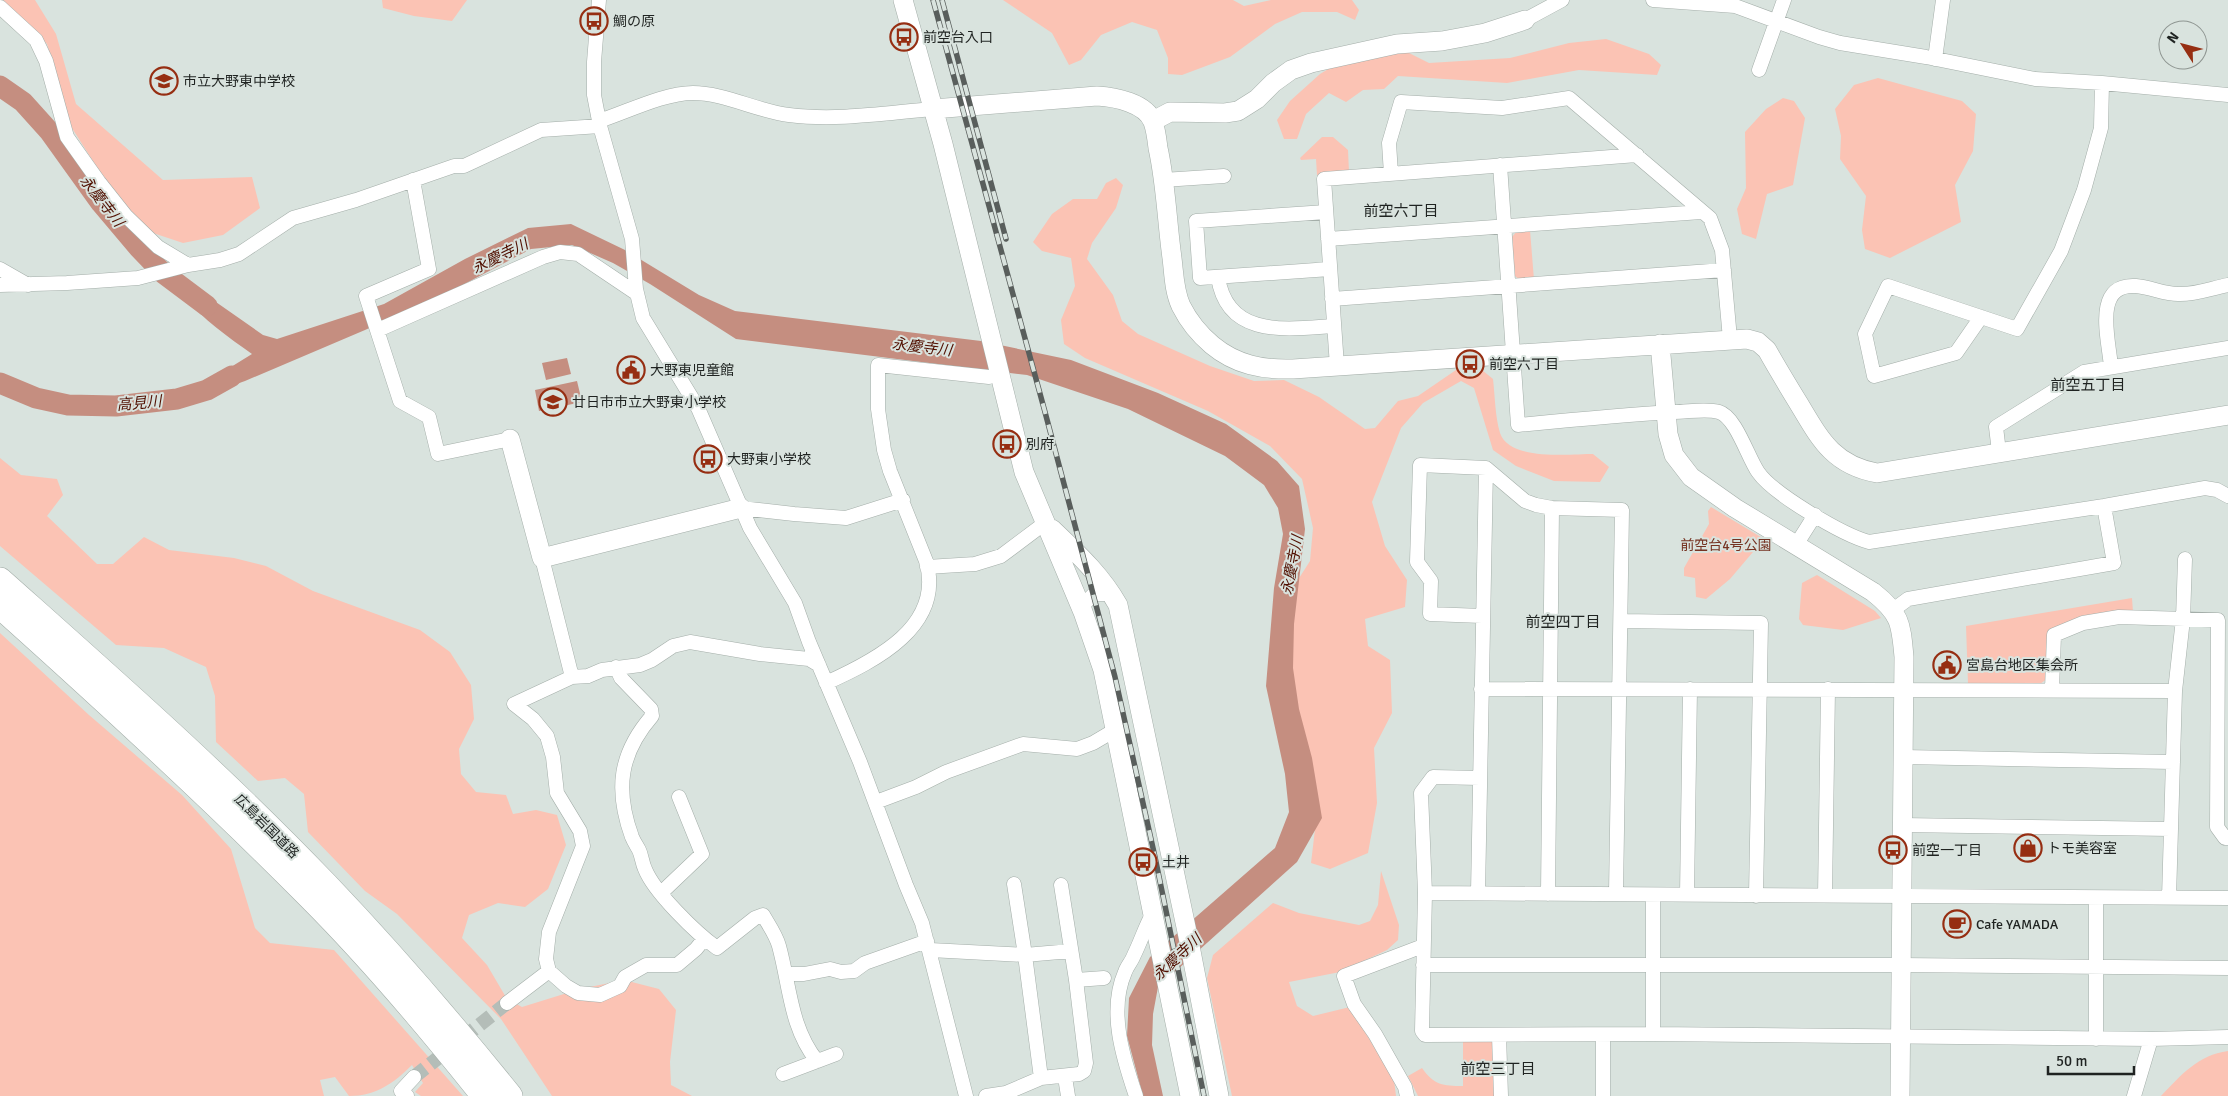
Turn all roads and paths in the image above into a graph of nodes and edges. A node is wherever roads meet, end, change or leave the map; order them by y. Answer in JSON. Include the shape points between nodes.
{"nodes":[{"id":1,"x":599,"y":0,"type":"edge"},
{"id":2,"x":903,"y":0,"type":"edge"},
{"id":3,"x":1562,"y":0,"type":"edge"},
{"id":4,"x":1653,"y":0,"type":"edge"},
{"id":5,"x":1784,"y":0,"type":"edge"},
{"id":6,"x":1943,"y":0,"type":"edge"},
{"id":7,"x":0,"y":7,"type":"edge"},
{"id":8,"x":1525,"y":20,"type":"joint"},
{"id":9,"x":1778,"y":20,"type":"junction"},
{"id":10,"x":1935,"y":59,"type":"junction"},
{"id":11,"x":1760,"y":70,"type":"dead end"},
{"id":12,"x":2102,"y":83,"type":"junction"},
{"id":13,"x":2228,"y":96,"type":"edge"},
{"id":14,"x":933,"y":109,"type":"junction"},
{"id":15,"x":1153,"y":121,"type":"junction"},
{"id":16,"x":599,"y":124,"type":"junction"},
{"id":17,"x":1637,"y":155,"type":"junction"},
{"id":18,"x":1500,"y":166,"type":"junction"},
{"id":19,"x":1391,"y":174,"type":"junction"},
{"id":20,"x":1224,"y":176,"type":"dead end"},
{"id":21,"x":413,"y":180,"type":"junction"},
{"id":22,"x":1163,"y":180,"type":"junction"},
{"id":23,"x":1326,"y":212,"type":"junction"},
{"id":24,"x":1701,"y":212,"type":"junction"},
{"id":25,"x":1504,"y":226,"type":"junction"},
{"id":26,"x":1328,"y":239,"type":"junction"},
{"id":27,"x":188,"y":266,"type":"junction"},
{"id":28,"x":0,"y":269,"type":"edge"},
{"id":29,"x":1330,"y":269,"type":"junction"},
{"id":30,"x":1724,"y":270,"type":"junction"},
{"id":31,"x":1218,"y":277,"type":"junction"},
{"id":32,"x":0,"y":285,"type":"edge"},
{"id":33,"x":29,"y":285,"type":"junction"},
{"id":34,"x":2228,"y":285,"type":"edge"},
{"id":35,"x":1508,"y":286,"type":"junction"},
{"id":36,"x":636,"y":291,"type":"junction"},
{"id":37,"x":1332,"y":298,"type":"junction"},
{"id":38,"x":1981,"y":317,"type":"junction"},
{"id":39,"x":1334,"y":326,"type":"junction"},
{"id":40,"x":378,"y":330,"type":"junction"},
{"id":41,"x":1730,"y":339,"type":"junction"},
{"id":42,"x":1660,"y":344,"type":"junction"},
{"id":43,"x":2228,"y":348,"type":"edge"},
{"id":44,"x":1514,"y":354,"type":"junction"},
{"id":45,"x":1337,"y":366,"type":"junction"},
{"id":46,"x":2112,"y":367,"type":"junction"},
{"id":47,"x":995,"y":379,"type":"junction"},
{"id":48,"x":1666,"y":413,"type":"junction"},
{"id":49,"x":2228,"y":415,"type":"edge"},
{"id":50,"x":510,"y":439,"type":"joint"},
{"id":51,"x":1999,"y":452,"type":"junction"},
{"id":52,"x":1486,"y":468,"type":"junction"},
{"id":53,"x":2228,"y":496,"type":"edge"},
{"id":54,"x":903,"y":500,"type":"junction"},
{"id":55,"x":2104,"y":506,"type":"junction"},
{"id":56,"x":741,"y":508,"type":"junction"},
{"id":57,"x":1552,"y":508,"type":"junction"},
{"id":58,"x":1815,"y":515,"type":"junction"},
{"id":59,"x":1045,"y":523,"type":"junction"},
{"id":60,"x":1796,"y":545,"type":"junction"},
{"id":61,"x":542,"y":558,"type":"junction"},
{"id":62,"x":2185,"y":559,"type":"dead end"},
{"id":63,"x":927,"y":567,"type":"junction"},
{"id":64,"x":0,"y":580,"type":"edge"},
{"id":65,"x":1118,"y":605,"type":"junction"},
{"id":66,"x":0,"y":606,"type":"edge"},
{"id":67,"x":1893,"y":610,"type":"junction"},
{"id":68,"x":1083,"y":612,"type":"junction"},
{"id":69,"x":1482,"y":616,"type":"junction"},
{"id":70,"x":2183,"y":619,"type":"junction"},
{"id":71,"x":1621,"y":621,"type":"junction"},
{"id":72,"x":819,"y":665,"type":"junction"},
{"id":73,"x":616,"y":667,"type":"junction"},
{"id":74,"x":572,"y":678,"type":"junction"},
{"id":75,"x":826,"y":683,"type":"junction"},
{"id":76,"x":1481,"y":689,"type":"junction"},
{"id":77,"x":1551,"y":689,"type":"junction"},
{"id":78,"x":1619,"y":689,"type":"junction"},
{"id":79,"x":1690,"y":689,"type":"junction"},
{"id":80,"x":1759,"y":689,"type":"junction"},
{"id":81,"x":1828,"y":689,"type":"junction"},
{"id":82,"x":1904,"y":689,"type":"junction"},
{"id":83,"x":2052,"y":689,"type":"junction"},
{"id":84,"x":2175,"y":691,"type":"junction"},
{"id":85,"x":1115,"y":730,"type":"junction"},
{"id":86,"x":1903,"y":757,"type":"junction"},
{"id":87,"x":2173,"y":762,"type":"junction"},
{"id":88,"x":1480,"y":778,"type":"junction"},
{"id":89,"x":679,"y":797,"type":"dead end"},
{"id":90,"x":876,"y":802,"type":"junction"},
{"id":91,"x":1902,"y":825,"type":"junction"},
{"id":92,"x":2171,"y":829,"type":"junction"},
{"id":93,"x":2228,"y":838,"type":"edge"},
{"id":94,"x":1014,"y":884,"type":"dead end"},
{"id":95,"x":1061,"y":886,"type":"dead end"},
{"id":96,"x":661,"y":893,"type":"junction"},
{"id":97,"x":1425,"y":893,"type":"junction"},
{"id":98,"x":1478,"y":893,"type":"junction"},
{"id":99,"x":1548,"y":894,"type":"junction"},
{"id":100,"x":1616,"y":894,"type":"junction"},
{"id":101,"x":1653,"y":895,"type":"junction"},
{"id":102,"x":1687,"y":895,"type":"junction"},
{"id":103,"x":1756,"y":896,"type":"junction"},
{"id":104,"x":1825,"y":896,"type":"junction"},
{"id":105,"x":1901,"y":897,"type":"junction"},
{"id":106,"x":2096,"y":898,"type":"junction"},
{"id":107,"x":2169,"y":898,"type":"junction"},
{"id":108,"x":2228,"y":898,"type":"edge"},
{"id":109,"x":1153,"y":914,"type":"junction"},
{"id":110,"x":704,"y":939,"type":"junction"},
{"id":111,"x":928,"y":945,"type":"junction"},
{"id":112,"x":1423,"y":946,"type":"junction"},
{"id":113,"x":1071,"y":951,"type":"junction"},
{"id":114,"x":1025,"y":955,"type":"junction"},
{"id":115,"x":1423,"y":965,"type":"junction"},
{"id":116,"x":1900,"y":965,"type":"junction"},
{"id":117,"x":1653,"y":966,"type":"junction"},
{"id":118,"x":2096,"y":968,"type":"junction"},
{"id":119,"x":2228,"y":968,"type":"edge"},
{"id":120,"x":549,"y":971,"type":"junction"},
{"id":121,"x":791,"y":974,"type":"dead end"},
{"id":122,"x":1104,"y":978,"type":"dead end"},
{"id":123,"x":1076,"y":980,"type":"junction"},
{"id":124,"x":507,"y":1003,"type":"tunnel mouth"},
{"id":125,"x":1653,"y":1034,"type":"junction"},
{"id":126,"x":1499,"y":1035,"type":"junction"},
{"id":127,"x":1603,"y":1035,"type":"junction"},
{"id":128,"x":1900,"y":1037,"type":"junction"},
{"id":129,"x":2228,"y":1037,"type":"edge"},
{"id":130,"x":2096,"y":1039,"type":"junction"},
{"id":131,"x":2151,"y":1039,"type":"junction"},
{"id":132,"x":836,"y":1054,"type":"dead end"},
{"id":133,"x":817,"y":1061,"type":"junction"},
{"id":134,"x":783,"y":1074,"type":"dead end"},
{"id":135,"x":414,"y":1077,"type":"tunnel mouth"},
{"id":136,"x":1065,"y":1077,"type":"junction"},
{"id":137,"x":1041,"y":1078,"type":"junction"},
{"id":138,"x":407,"y":1096,"type":"edge"},
{"id":139,"x":484,"y":1096,"type":"edge"},
{"id":140,"x":510,"y":1096,"type":"edge"},
{"id":141,"x":966,"y":1096,"type":"edge"},
{"id":142,"x":986,"y":1096,"type":"edge"},
{"id":143,"x":1068,"y":1096,"type":"edge"},
{"id":144,"x":1136,"y":1096,"type":"edge"},
{"id":145,"x":1190,"y":1096,"type":"edge"},
{"id":146,"x":1219,"y":1096,"type":"edge"},
{"id":147,"x":1407,"y":1096,"type":"edge"},
{"id":148,"x":1501,"y":1096,"type":"edge"},
{"id":149,"x":1603,"y":1096,"type":"edge"},
{"id":150,"x":1900,"y":1096,"type":"edge"},
{"id":151,"x":2134,"y":1096,"type":"edge"}],
"edges":[{"from":1,"to":16,"type":"street","via":[[593,78]]},
{"from":2,"to":14,"type":"street"},
{"from":3,"to":8,"type":"street"},
{"from":4,"to":9,"type":"street","via":[[1736,6]]},
{"from":5,"to":9,"type":"street"},
{"from":6,"to":10,"type":"street"},
{"from":7,"to":27,"type":"street","via":[[36,40],[46,61],[65,132],[99,182],[126,216],[158,247]]},
{"from":8,"to":15,"type":"street","via":[[1485,34],[1397,44],[1311,63],[1291,70],[1258,99],[1238,111],[1170,112]]},
{"from":9,"to":10,"type":"street","via":[[1840,43]]},
{"from":9,"to":11,"type":"street"},
{"from":10,"to":12,"type":"street","via":[[2035,79]]},
{"from":12,"to":13,"type":"street"},
{"from":12,"to":38,"type":"street","via":[[2101,128],[2084,190],[2062,251],[2017,329]]},
{"from":14,"to":15,"type":"street","via":[[1108,96],[1128,102]]},
{"from":14,"to":16,"type":"street","via":[[809,117],[765,111],[693,93],[667,97]]},
{"from":14,"to":47,"type":"street","via":[[991,335]]},
{"from":15,"to":22,"type":"street"},
{"from":16,"to":21,"type":"street","via":[[540,130],[464,166],[454,166]]},
{"from":16,"to":36,"type":"street","via":[[630,232]]},
{"from":17,"to":18,"type":"street"},
{"from":17,"to":19,"type":"street","via":[[1569,98],[1502,108],[1401,102],[1389,143]]},
{"from":17,"to":24,"type":"street"},
{"from":18,"to":19,"type":"street"},
{"from":18,"to":25,"type":"street"},
{"from":19,"to":23,"type":"street","via":[[1324,179]]},
{"from":20,"to":22,"type":"street"},
{"from":21,"to":27,"type":"street","via":[[294,218],[239,254]]},
{"from":21,"to":40,"type":"street","via":[[429,269],[366,296]]},
{"from":22,"to":45,"type":"street","via":[[1177,294],[1196,330],[1218,350],[1249,365],[1272,370]]},
{"from":23,"to":26,"type":"street"},
{"from":23,"to":31,"type":"street","via":[[1196,221],[1200,278]]},
{"from":24,"to":25,"type":"street"},
{"from":24,"to":30,"type":"street","via":[[1710,218],[1722,250]]},
{"from":25,"to":26,"type":"street"},
{"from":25,"to":35,"type":"street"},
{"from":26,"to":29,"type":"street"},
{"from":27,"to":33,"type":"street","via":[[138,278]]},
{"from":28,"to":33,"type":"street"},
{"from":29,"to":31,"type":"street"},
{"from":29,"to":37,"type":"street"},
{"from":30,"to":35,"type":"street"},
{"from":30,"to":41,"type":"street"},
{"from":31,"to":39,"type":"street","via":[[1226,302],[1254,324],[1276,329]]},
{"from":32,"to":33,"type":"street"},
{"from":34,"to":46,"type":"street","via":[[2178,294],[2138,286],[2119,288],[2105,308]]},
{"from":35,"to":37,"type":"street"},
{"from":35,"to":44,"type":"street"},
{"from":36,"to":40,"type":"street","via":[[578,254],[560,252]]},
{"from":36,"to":56,"type":"street","via":[[642,318],[698,408]]},
{"from":37,"to":39,"type":"street"},
{"from":38,"to":38,"type":"street","via":[[1956,354],[1874,376],[1865,334],[1888,286]]},
{"from":39,"to":45,"type":"street"},
{"from":40,"to":50,"type":"street","via":[[400,401],[429,418],[438,454]]},
{"from":41,"to":42,"type":"street"},
{"from":41,"to":51,"type":"street","via":[[1758,342],[1767,350],[1823,444],[1852,466],[1877,473],[1888,472]]},
{"from":42,"to":44,"type":"street"},
{"from":42,"to":48,"type":"street"},
{"from":43,"to":46,"type":"street"},
{"from":44,"to":45,"type":"street"},
{"from":44,"to":48,"type":"street","via":[[1518,424]]},
{"from":46,"to":51,"type":"street","via":[[2084,372],[1996,426]]},
{"from":47,"to":54,"type":"street","via":[[878,365],[880,429],[890,471]]},
{"from":47,"to":59,"type":"street","via":[[1024,472]]},
{"from":48,"to":58,"type":"street","via":[[1721,412],[1729,418],[1765,481]]},
{"from":48,"to":60,"type":"street","via":[[1674,455],[1691,477]]},
{"from":49,"to":51,"type":"street"},
{"from":50,"to":61,"type":"street"},
{"from":52,"to":57,"type":"street","via":[[1525,501]]},
{"from":52,"to":69,"type":"street"},
{"from":52,"to":69,"type":"street","via":[[1420,465],[1417,562],[1431,581],[1430,614]]},
{"from":53,"to":55,"type":"street","via":[[2205,488]]},
{"from":54,"to":56,"type":"street","via":[[846,518]]},
{"from":54,"to":63,"type":"street"},
{"from":55,"to":58,"type":"street","via":[[1869,542]]},
{"from":55,"to":67,"type":"street","via":[[2114,563],[1908,598]]},
{"from":56,"to":61,"type":"street"},
{"from":56,"to":72,"type":"street","via":[[795,603]]},
{"from":57,"to":71,"type":"street","via":[[1622,510]]},
{"from":57,"to":77,"type":"street"},
{"from":58,"to":60,"type":"street"},
{"from":59,"to":63,"type":"street","via":[[1002,556],[975,564]]},
{"from":59,"to":65,"type":"street","via":[[1093,569]]},
{"from":59,"to":68,"type":"street"},
{"from":60,"to":67,"type":"street","via":[[1873,592]]},
{"from":61,"to":74,"type":"street"},
{"from":62,"to":70,"type":"street"},
{"from":63,"to":75,"type":"street","via":[[929,591],[908,633],[860,667]]},
{"from":64,"to":140,"type":"highway","name":"広島岩国道路","via":[[187,748],[325,884],[458,1032]]},
{"from":65,"to":68,"type":"street","via":[[1108,594],[1094,594],[1085,602]]},
{"from":65,"to":146,"type":"street"},
{"from":66,"to":139,"type":"highway","name":"広島岩国道路","via":[[192,781],[310,897],[387,980]]},
{"from":67,"to":82,"type":"street","via":[[1903,634]]},
{"from":68,"to":85,"type":"street","via":[[1103,670]]},
{"from":69,"to":76,"type":"street"},
{"from":70,"to":83,"type":"street","via":[[2119,617],[2084,623],[2054,635]]},
{"from":70,"to":84,"type":"street"},
{"from":70,"to":93,"type":"street","via":[[2218,620],[2217,828]]},
{"from":71,"to":78,"type":"street"},
{"from":71,"to":80,"type":"street","via":[[1761,623]]},
{"from":72,"to":73,"type":"street","via":[[809,660],[690,642],[672,646],[640,665]]},
{"from":72,"to":75,"type":"street"},
{"from":73,"to":74,"type":"street"},
{"from":73,"to":96,"type":"street","via":[[621,678],[651,709],[652,716],[636,737],[627,757],[621,798],[645,870]]},
{"from":74,"to":120,"type":"street","via":[[514,704],[534,719],[547,736],[557,793],[580,831],[583,846],[549,932],[546,959]]},
{"from":75,"to":90,"type":"street"},
{"from":76,"to":77,"type":"street"},
{"from":76,"to":88,"type":"street"},
{"from":77,"to":78,"type":"street"},
{"from":77,"to":99,"type":"street"},
{"from":78,"to":79,"type":"street"},
{"from":78,"to":100,"type":"street"},
{"from":79,"to":80,"type":"street"},
{"from":79,"to":102,"type":"street"},
{"from":80,"to":81,"type":"street"},
{"from":80,"to":103,"type":"street"},
{"from":81,"to":82,"type":"street"},
{"from":81,"to":104,"type":"street"},
{"from":82,"to":83,"type":"street"},
{"from":82,"to":86,"type":"street"},
{"from":83,"to":84,"type":"street"},
{"from":84,"to":87,"type":"street"},
{"from":85,"to":90,"type":"street","via":[[1077,749],[1023,744]]},
{"from":85,"to":109,"type":"street"},
{"from":86,"to":87,"type":"street"},
{"from":86,"to":91,"type":"street"},
{"from":87,"to":92,"type":"street"},
{"from":88,"to":97,"type":"street","via":[[1433,778],[1421,793]]},
{"from":88,"to":98,"type":"street"},
{"from":89,"to":96,"type":"street","via":[[702,854]]},
{"from":90,"to":111,"type":"street"},
{"from":91,"to":92,"type":"street"},
{"from":91,"to":105,"type":"street"},
{"from":92,"to":107,"type":"street"},
{"from":94,"to":114,"type":"street"},
{"from":95,"to":113,"type":"street"},
{"from":96,"to":110,"type":"street"},
{"from":97,"to":98,"type":"street"},
{"from":97,"to":112,"type":"street"},
{"from":98,"to":99,"type":"street"},
{"from":99,"to":100,"type":"street"},
{"from":100,"to":101,"type":"street"},
{"from":101,"to":102,"type":"street"},
{"from":101,"to":117,"type":"street"},
{"from":102,"to":103,"type":"street"},
{"from":103,"to":104,"type":"street"},
{"from":104,"to":105,"type":"street"},
{"from":105,"to":106,"type":"street"},
{"from":105,"to":116,"type":"street"},
{"from":106,"to":107,"type":"street"},
{"from":106,"to":118,"type":"street"},
{"from":107,"to":108,"type":"street"},
{"from":109,"to":144,"type":"street","via":[[1125,972],[1117,1001],[1117,1022]]},
{"from":109,"to":145,"type":"street"},
{"from":110,"to":120,"type":"street","via":[[677,965],[646,965],[626,977],[620,986],[600,995],[578,993]]},
{"from":110,"to":133,"type":"street","via":[[716,948],[763,915],[778,944],[799,1032]]},
{"from":111,"to":114,"type":"street"},
{"from":111,"to":121,"type":"street","via":[[865,963],[854,970],[841,972],[830,969]]},
{"from":111,"to":141,"type":"street"},
{"from":112,"to":115,"type":"street"},
{"from":112,"to":147,"type":"street","via":[[1344,976],[1354,1004],[1375,1034]]},
{"from":113,"to":114,"type":"street"},
{"from":113,"to":123,"type":"street"},
{"from":114,"to":137,"type":"street"},
{"from":115,"to":117,"type":"street"},
{"from":115,"to":126,"type":"street","via":[[1422,1031],[1425,1035]]},
{"from":116,"to":117,"type":"street"},
{"from":116,"to":118,"type":"street"},
{"from":116,"to":128,"type":"street"},
{"from":117,"to":125,"type":"street"},
{"from":118,"to":119,"type":"street"},
{"from":118,"to":130,"type":"street"},
{"from":120,"to":124,"type":"street"},
{"from":122,"to":123,"type":"street"},
{"from":123,"to":136,"type":"street","via":[[1086,1063],[1084,1071]]},
{"from":125,"to":127,"type":"street"},
{"from":125,"to":128,"type":"street"},
{"from":126,"to":127,"type":"street"},
{"from":126,"to":148,"type":"street"},
{"from":127,"to":149,"type":"street"},
{"from":128,"to":130,"type":"street"},
{"from":128,"to":150,"type":"street"},
{"from":129,"to":131,"type":"street"},
{"from":130,"to":131,"type":"street"},
{"from":131,"to":151,"type":"street"},
{"from":132,"to":133,"type":"street"},
{"from":133,"to":134,"type":"street"},
{"from":135,"to":138,"type":"street","via":[[401,1091]]},
{"from":136,"to":137,"type":"street"},
{"from":136,"to":143,"type":"street"},
{"from":137,"to":142,"type":"street","via":[[1006,1093]]}]}
